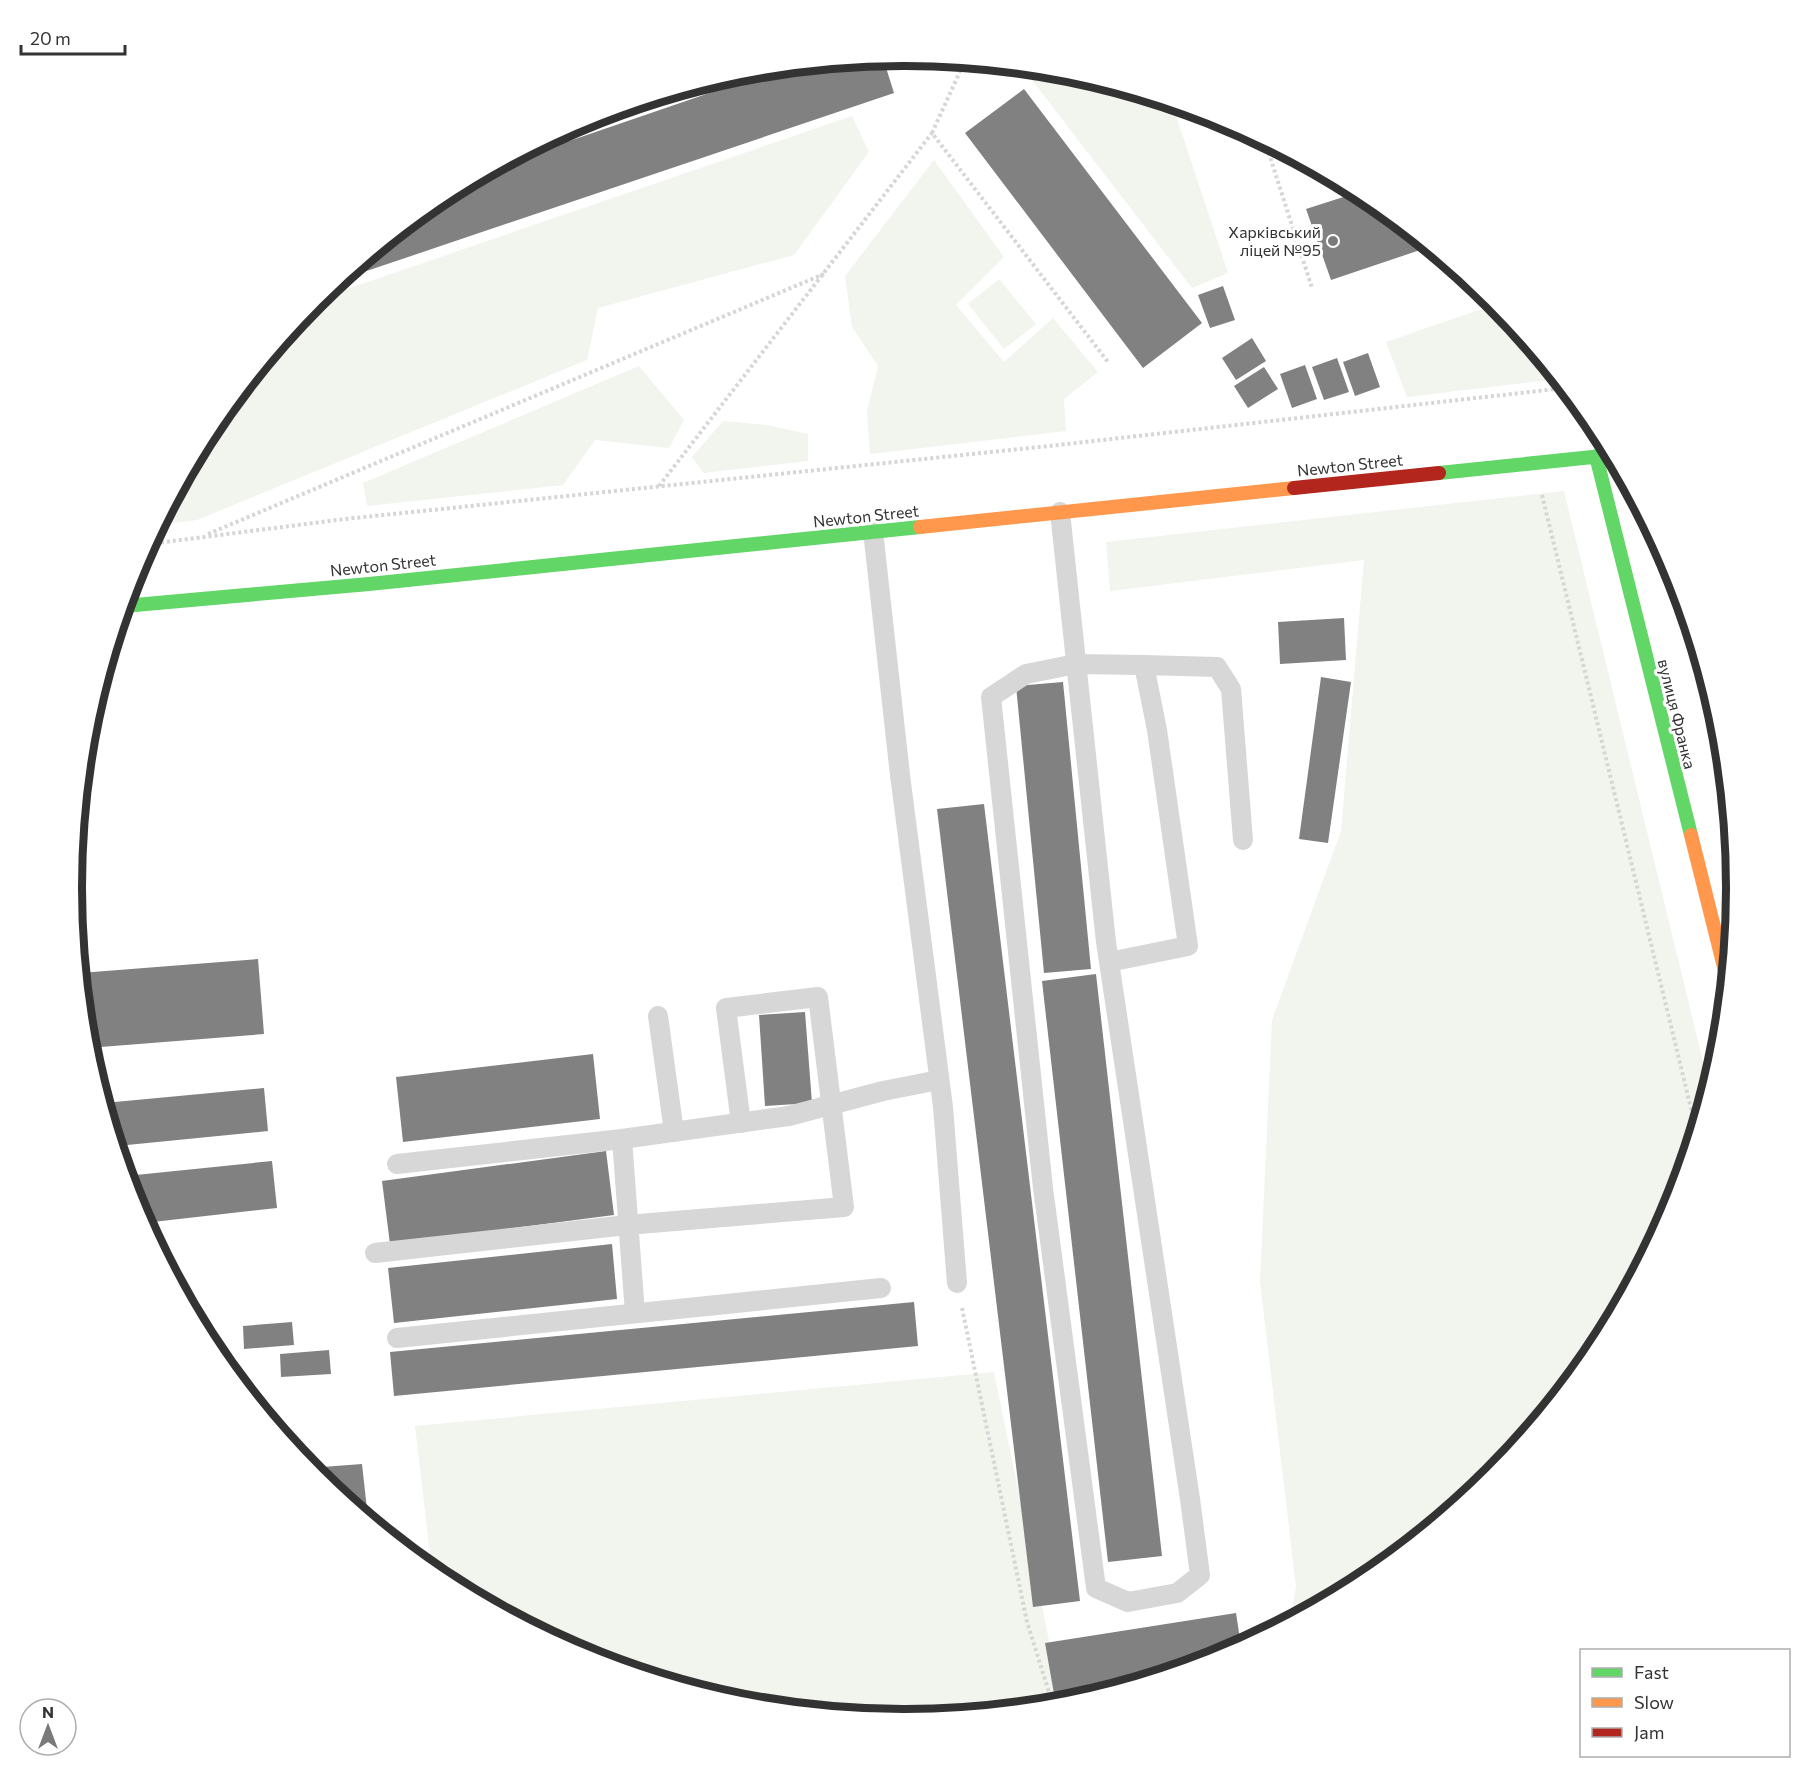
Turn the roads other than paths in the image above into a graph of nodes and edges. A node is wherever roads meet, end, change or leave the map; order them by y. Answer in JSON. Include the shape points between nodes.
{"nodes":[{"id":1,"x":1596,"y":456,"type":"junction"},
{"id":2,"x":1602,"y":456,"type":"edge"},
{"id":3,"x":1060,"y":512,"type":"junction"},
{"id":4,"x":873,"y":531,"type":"junction"},
{"id":5,"x":133,"y":605,"type":"edge"},
{"id":6,"x":1076,"y":664,"type":"junction"},
{"id":7,"x":1144,"y":666,"type":"junction"},
{"id":8,"x":1243,"y":840,"type":"dead end"},
{"id":9,"x":1722,"y":959,"type":"edge"},
{"id":10,"x":1109,"y":962,"type":"junction"},
{"id":11,"x":658,"y":1016,"type":"dead end"},
{"id":12,"x":939,"y":1080,"type":"junction"},
{"id":13,"x":832,"y":1104,"type":"junction"},
{"id":14,"x":741,"y":1123,"type":"junction"},
{"id":15,"x":674,"y":1132,"type":"junction"},
{"id":16,"x":622,"y":1139,"type":"junction"},
{"id":17,"x":397,"y":1164,"type":"dead end"},
{"id":18,"x":627,"y":1225,"type":"junction"},
{"id":19,"x":375,"y":1253,"type":"dead end"},
{"id":20,"x":957,"y":1283,"type":"road end"},
{"id":21,"x":881,"y":1288,"type":"dead end"},
{"id":22,"x":635,"y":1312,"type":"junction"},
{"id":23,"x":397,"y":1338,"type":"dead end"}],
"edges":[{"from":1,"to":2,"type":"street","name":"Newton Street"},
{"from":1,"to":3,"type":"street","name":"Newton Street"},
{"from":1,"to":9,"type":"street","name":"вулиця Франка"},
{"from":3,"to":4,"type":"street","name":"Newton Street"},
{"from":3,"to":6,"type":"lane"},
{"from":4,"to":5,"type":"street","name":"Newton Street"},
{"from":4,"to":12,"type":"lane"},
{"from":6,"to":7,"type":"lane"},
{"from":6,"to":10,"type":"lane"},
{"from":6,"to":10,"type":"lane","via":[[1026,674],[991,697],[1043,1188],[1096,1588],[1128,1602],[1177,1593],[1200,1575]]},
{"from":7,"to":8,"type":"lane","via":[[1217,667],[1232,689]]},
{"from":7,"to":10,"type":"lane","via":[[1188,946]]},
{"from":11,"to":15,"type":"lane"},
{"from":12,"to":13,"type":"lane"},
{"from":12,"to":20,"type":"lane"},
{"from":13,"to":14,"type":"lane"},
{"from":13,"to":14,"type":"lane","via":[[818,997],[726,1008]]},
{"from":13,"to":18,"type":"lane","via":[[844,1207]]},
{"from":14,"to":15,"type":"lane"},
{"from":15,"to":16,"type":"lane"},
{"from":16,"to":17,"type":"lane"},
{"from":16,"to":18,"type":"lane"},
{"from":18,"to":19,"type":"lane"},
{"from":18,"to":22,"type":"lane"},
{"from":21,"to":22,"type":"lane"},
{"from":22,"to":23,"type":"lane"}]}
